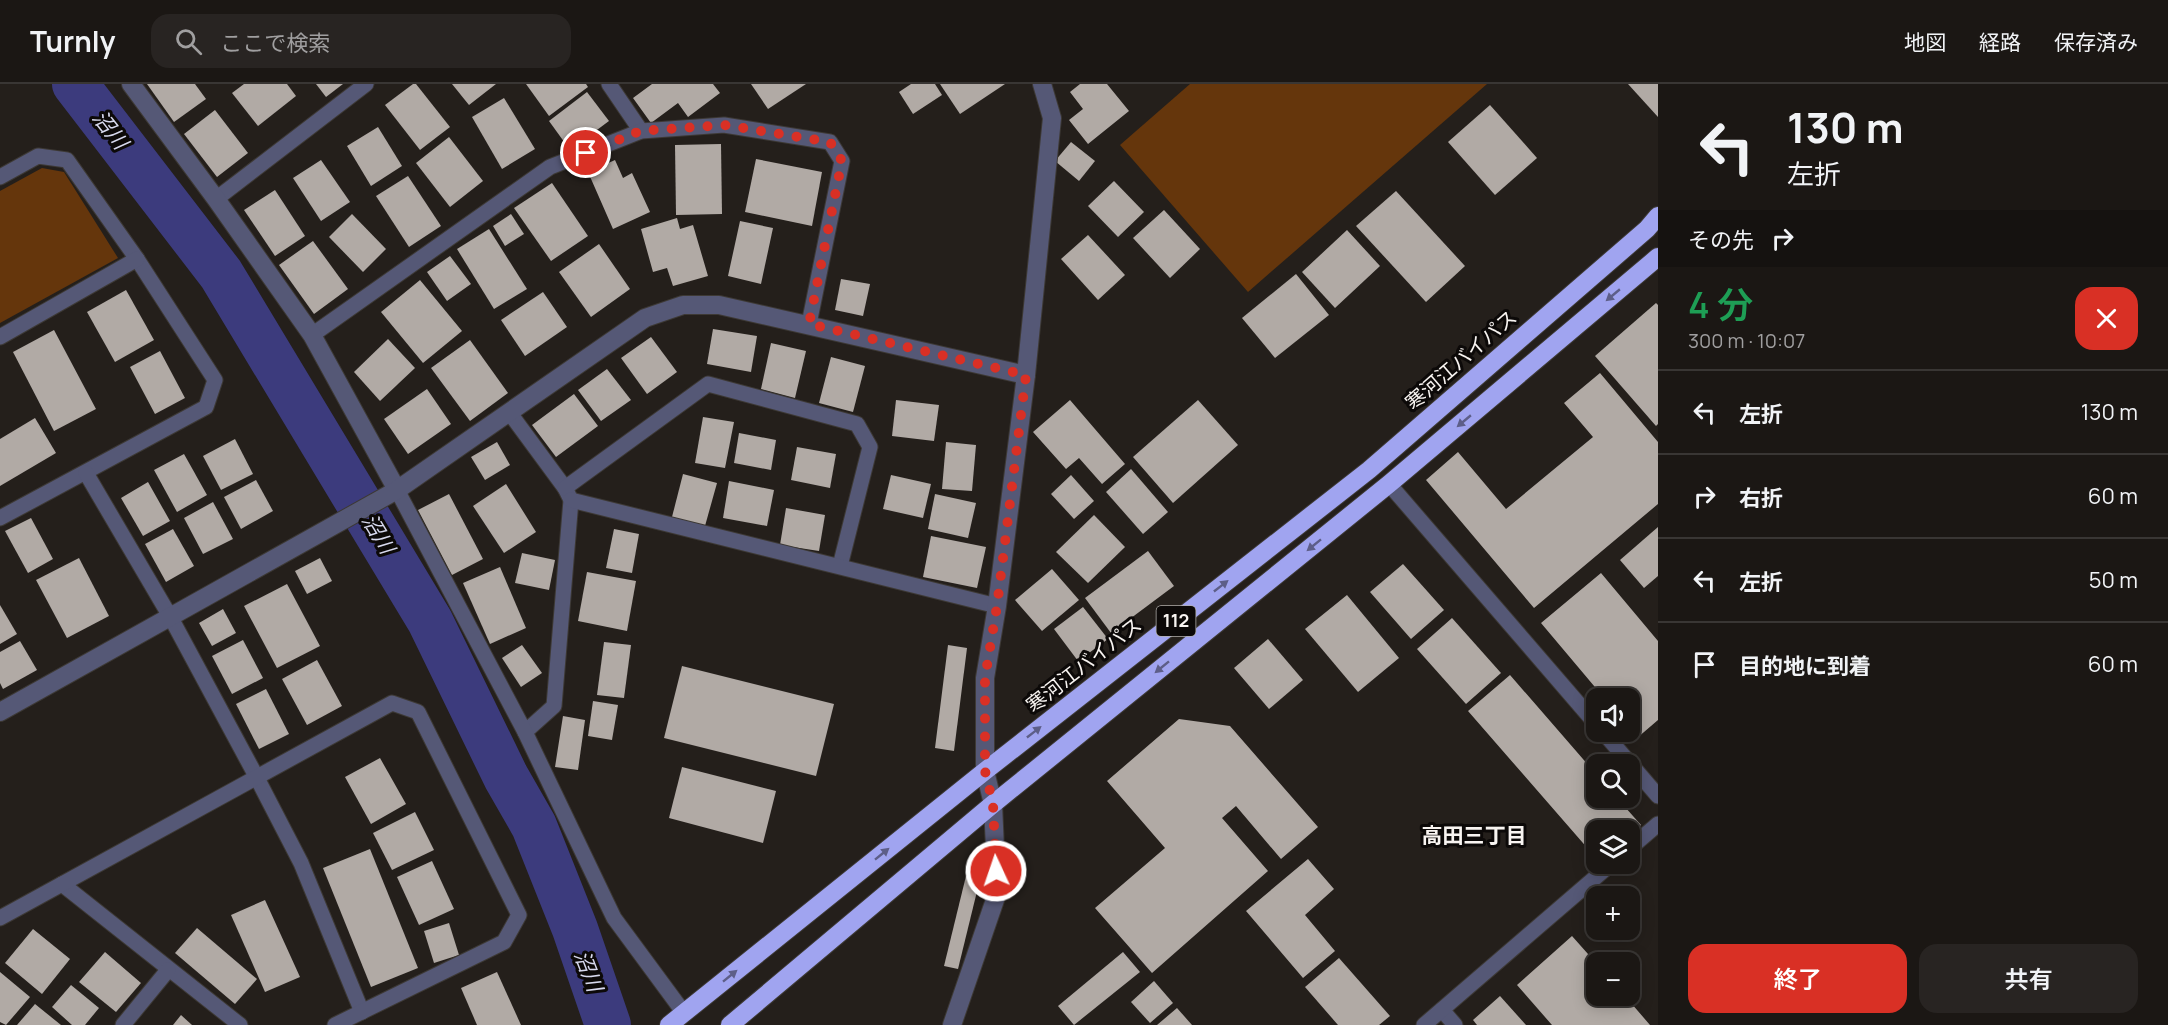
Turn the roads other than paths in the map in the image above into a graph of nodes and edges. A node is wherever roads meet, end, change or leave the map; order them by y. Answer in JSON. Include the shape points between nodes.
{"nodes":[{"id":1,"x":131,"y":84,"type":"edge"},
{"id":2,"x":366,"y":84,"type":"edge"},
{"id":3,"x":609,"y":84,"type":"edge"},
{"id":4,"x":1042,"y":84,"type":"edge"},
{"id":5,"x":640,"y":131,"type":"junction"},
{"id":6,"x":0,"y":177,"type":"edge"},
{"id":7,"x":216,"y":199,"type":"junction"},
{"id":8,"x":1658,"y":216,"type":"edge"},
{"id":9,"x":1658,"y":257,"type":"edge"},
{"id":10,"x":137,"y":260,"type":"junction"},
{"id":11,"x":809,"y":324,"type":"junction"},
{"id":12,"x":312,"y":335,"type":"junction"},
{"id":13,"x":0,"y":337,"type":"edge"},
{"id":14,"x":1026,"y":375,"type":"junction"},
{"id":15,"x":509,"y":412,"type":"junction"},
{"id":16,"x":86,"y":473,"type":"junction"},
{"id":17,"x":1389,"y":484,"type":"junction"},
{"id":18,"x":397,"y":490,"type":"junction"},
{"id":19,"x":568,"y":494,"type":"junction"},
{"id":20,"x":0,"y":518,"type":"edge"},
{"id":21,"x":840,"y":566,"type":"junction"},
{"id":22,"x":997,"y":606,"type":"junction"},
{"id":23,"x":171,"y":618,"type":"junction"},
{"id":24,"x":0,"y":712,"type":"edge"},
{"id":25,"x":1586,"y":712,"type":"edge"},
{"id":26,"x":525,"y":732,"type":"junction"},
{"id":27,"x":1612,"y":742,"type":"edge"},
{"id":28,"x":985,"y":771,"type":"junction"},
{"id":29,"x":256,"y":776,"type":"junction"},
{"id":30,"x":1658,"y":796,"type":"edge"},
{"id":31,"x":993,"y":804,"type":"junction"},
{"id":32,"x":1658,"y":824,"type":"edge"},
{"id":33,"x":1640,"y":840,"type":"edge"},
{"id":34,"x":1599,"y":874,"type":"edge"},
{"id":35,"x":62,"y":884,"type":"junction"},
{"id":36,"x":0,"y":918,"type":"edge"},
{"id":37,"x":168,"y":970,"type":"junction"},
{"id":38,"x":1442,"y":1010,"type":"junction"},
{"id":39,"x":362,"y":1012,"type":"junction"},
{"id":40,"x":684,"y":1013,"type":"junction"},
{"id":41,"x":123,"y":1025,"type":"edge"},
{"id":42,"x":240,"y":1025,"type":"edge"},
{"id":43,"x":335,"y":1025,"type":"edge"},
{"id":44,"x":669,"y":1025,"type":"edge"},
{"id":45,"x":730,"y":1025,"type":"edge"},
{"id":46,"x":952,"y":1025,"type":"edge"},
{"id":47,"x":1424,"y":1025,"type":"edge"},
{"id":48,"x":1455,"y":1025,"type":"edge"}],
"edges":[{"from":1,"to":7,"type":"street"},
{"from":2,"to":7,"type":"lane"},
{"from":3,"to":5,"type":"lane"},
{"from":4,"to":14,"type":"street","via":[[1052,118]]},
{"from":5,"to":11,"type":"lane","via":[[724,125],[830,142],[842,161]]},
{"from":5,"to":12,"type":"lane","via":[[550,167]]},
{"from":6,"to":10,"type":"lane","via":[[38,156],[67,160]]},
{"from":7,"to":12,"type":"street"},
{"from":28,"to":8,"type":"highway","name":"寒河江バイパス","number":"112","one_way":true,"via":[[1369,470]]},
{"from":9,"to":17,"type":"highway","number":"112","one_way":true},
{"from":10,"to":13,"type":"lane"},
{"from":10,"to":16,"type":"lane","via":[[215,380],[206,407]]},
{"from":11,"to":14,"type":"street"},
{"from":11,"to":15,"type":"street","via":[[719,305],[683,305],[645,318]]},
{"from":12,"to":18,"type":"street"},
{"from":14,"to":22,"type":"street"},
{"from":15,"to":18,"type":"street"},
{"from":15,"to":19,"type":"lane"},
{"from":16,"to":20,"type":"lane"},
{"from":16,"to":23,"type":"lane"},
{"from":17,"to":25,"type":"lane"},
{"from":17,"to":31,"type":"highway","number":"112","one_way":true},
{"from":18,"to":23,"type":"street"},
{"from":18,"to":26,"type":"lane"},
{"from":19,"to":21,"type":"lane"},
{"from":19,"to":21,"type":"lane","via":[[708,384],[857,424],[870,447]]},
{"from":19,"to":26,"type":"lane","via":[[554,706]]},
{"from":21,"to":22,"type":"lane"},
{"from":22,"to":28,"type":"street","via":[[985,678]]},
{"from":23,"to":24,"type":"street"},
{"from":23,"to":29,"type":"lane"},
{"from":26,"to":40,"type":"lane","via":[[614,918]]},
{"from":27,"to":30,"type":"lane"},
{"from":28,"to":31,"type":"street"},
{"from":40,"to":28,"type":"highway","name":"寒河江バイパス","number":"112","one_way":true},
{"from":29,"to":35,"type":"lane"},
{"from":29,"to":39,"type":"lane","via":[[301,863]]},
{"from":29,"to":39,"type":"lane","via":[[392,703],[418,712],[519,915],[504,942]]},
{"from":31,"to":45,"type":"highway","number":"112"},
{"from":31,"to":46,"type":"street","via":[[997,894]]},
{"from":32,"to":33,"type":"lane"},
{"from":34,"to":38,"type":"lane"},
{"from":35,"to":36,"type":"lane"},
{"from":35,"to":37,"type":"lane"},
{"from":37,"to":41,"type":"lane"},
{"from":37,"to":42,"type":"lane"},
{"from":38,"to":47,"type":"lane"},
{"from":38,"to":48,"type":"lane"},
{"from":39,"to":43,"type":"lane"},
{"from":40,"to":44,"type":"highway","name":"寒河江バイパス","number":"112"}]}
